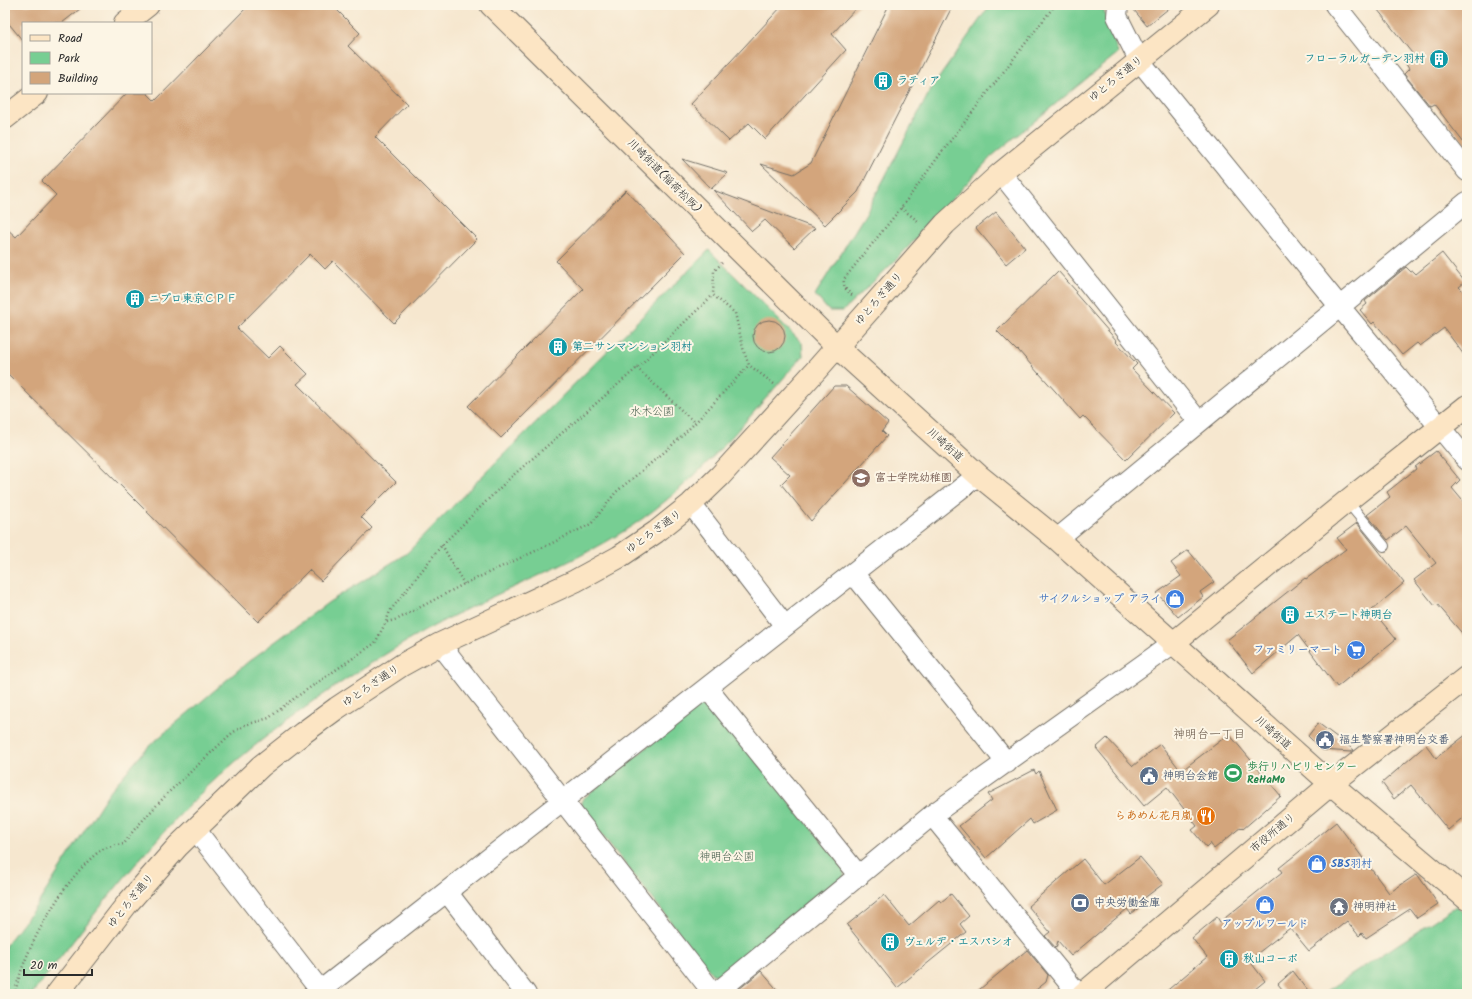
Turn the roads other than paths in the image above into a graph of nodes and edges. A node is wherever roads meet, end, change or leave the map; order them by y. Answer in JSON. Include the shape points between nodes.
{"nodes":[{"id":1,"x":148,"y":5,"type":"edge"},
{"id":2,"x":491,"y":5,"type":"edge"},
{"id":3,"x":1118,"y":5,"type":"edge"},
{"id":4,"x":1208,"y":5,"type":"edge"},
{"id":5,"x":1335,"y":5,"type":"edge"},
{"id":6,"x":126,"y":22,"type":"edge"},
{"id":7,"x":1139,"y":60,"type":"junction"},
{"id":8,"x":36,"y":94,"type":"edge"},
{"id":9,"x":5,"y":118,"type":"edge"},
{"id":10,"x":1467,"y":172,"type":"edge"},
{"id":11,"x":1001,"y":173,"type":"junction"},
{"id":12,"x":1467,"y":202,"type":"edge"},
{"id":13,"x":1340,"y":307,"type":"junction"},
{"id":14,"x":837,"y":347,"type":"junction"},
{"id":15,"x":1467,"y":406,"type":"edge"},
{"id":16,"x":1199,"y":422,"type":"junction"},
{"id":17,"x":1440,"y":428,"type":"junction"},
{"id":18,"x":1467,"y":460,"type":"edge"},
{"id":19,"x":978,"y":475,"type":"junction"},
{"id":20,"x":1347,"y":501,"type":"junction"},
{"id":21,"x":691,"y":504,"type":"junction"},
{"id":22,"x":1056,"y":539,"type":"junction"},
{"id":23,"x":1384,"y":546,"type":"dead end"},
{"id":24,"x":854,"y":573,"type":"junction"},
{"id":25,"x":785,"y":626,"type":"junction"},
{"id":26,"x":440,"y":644,"type":"junction"},
{"id":27,"x":1172,"y":644,"type":"junction"},
{"id":28,"x":1467,"y":677,"type":"edge"},
{"id":29,"x":707,"y":688,"type":"junction"},
{"id":30,"x":1007,"y":763,"type":"junction"},
{"id":31,"x":1331,"y":784,"type":"junction"},
{"id":32,"x":562,"y":801,"type":"junction"},
{"id":33,"x":932,"y":815,"type":"junction"},
{"id":34,"x":195,"y":829,"type":"junction"},
{"id":35,"x":860,"y":876,"type":"junction"},
{"id":36,"x":447,"y":892,"type":"junction"},
{"id":37,"x":1467,"y":899,"type":"edge"},
{"id":38,"x":320,"y":993,"type":"edge"},
{"id":39,"x":57,"y":994,"type":"edge"},
{"id":40,"x":526,"y":994,"type":"edge"},
{"id":41,"x":714,"y":994,"type":"edge"},
{"id":42,"x":1078,"y":994,"type":"edge"},
{"id":43,"x":1083,"y":994,"type":"edge"}],
"edges":[{"from":1,"to":6,"type":"street"},
{"from":2,"to":14,"type":"street","name":"川崎街道(稲荷松阪)"},
{"from":3,"to":7,"type":"street","via":[[1117,16]]},
{"from":4,"to":7,"type":"street","name":"ゆとろぎ通り"},
{"from":5,"to":10,"type":"street"},
{"from":7,"to":11,"type":"street","name":"ゆとろぎ通り"},
{"from":7,"to":13,"type":"street"},
{"from":8,"to":9,"type":"street"},
{"from":11,"to":14,"type":"street","name":"ゆとろぎ通り","via":[[945,224]]},
{"from":11,"to":16,"type":"street"},
{"from":12,"to":13,"type":"street"},
{"from":13,"to":16,"type":"street"},
{"from":13,"to":17,"type":"street"},
{"from":14,"to":19,"type":"street","name":"川崎街道"},
{"from":14,"to":21,"type":"street","name":"ゆとろぎ通り","via":[[720,476]]},
{"from":15,"to":17,"type":"street"},
{"from":16,"to":22,"type":"street"},
{"from":17,"to":18,"type":"street"},
{"from":17,"to":20,"type":"street"},
{"from":19,"to":22,"type":"street","name":"川崎街道"},
{"from":19,"to":24,"type":"street"},
{"from":20,"to":23,"type":"lane"},
{"from":20,"to":27,"type":"street"},
{"from":21,"to":25,"type":"street"},
{"from":21,"to":26,"type":"street","name":"ゆとろぎ通り","via":[[619,558]]},
{"from":22,"to":27,"type":"street","name":"川崎街道"},
{"from":24,"to":25,"type":"street"},
{"from":24,"to":30,"type":"street"},
{"from":25,"to":29,"type":"street"},
{"from":26,"to":32,"type":"street"},
{"from":26,"to":34,"type":"street","name":"ゆとろぎ通り","via":[[402,665],[303,733],[261,766]]},
{"from":27,"to":30,"type":"street"},
{"from":27,"to":31,"type":"street","name":"川崎街道"},
{"from":28,"to":31,"type":"street","name":"市役所通り"},
{"from":29,"to":32,"type":"street"},
{"from":29,"to":35,"type":"street"},
{"from":30,"to":33,"type":"street"},
{"from":31,"to":37,"type":"street","name":"川崎街道"},
{"from":31,"to":43,"type":"street","name":"市役所通り"},
{"from":32,"to":36,"type":"street"},
{"from":32,"to":41,"type":"street"},
{"from":33,"to":35,"type":"street"},
{"from":33,"to":42,"type":"street"},
{"from":34,"to":38,"type":"street"},
{"from":34,"to":39,"type":"street","name":"ゆとろぎ通り","via":[[146,882]]},
{"from":35,"to":41,"type":"street"},
{"from":36,"to":38,"type":"street"},
{"from":36,"to":40,"type":"street"}]}
